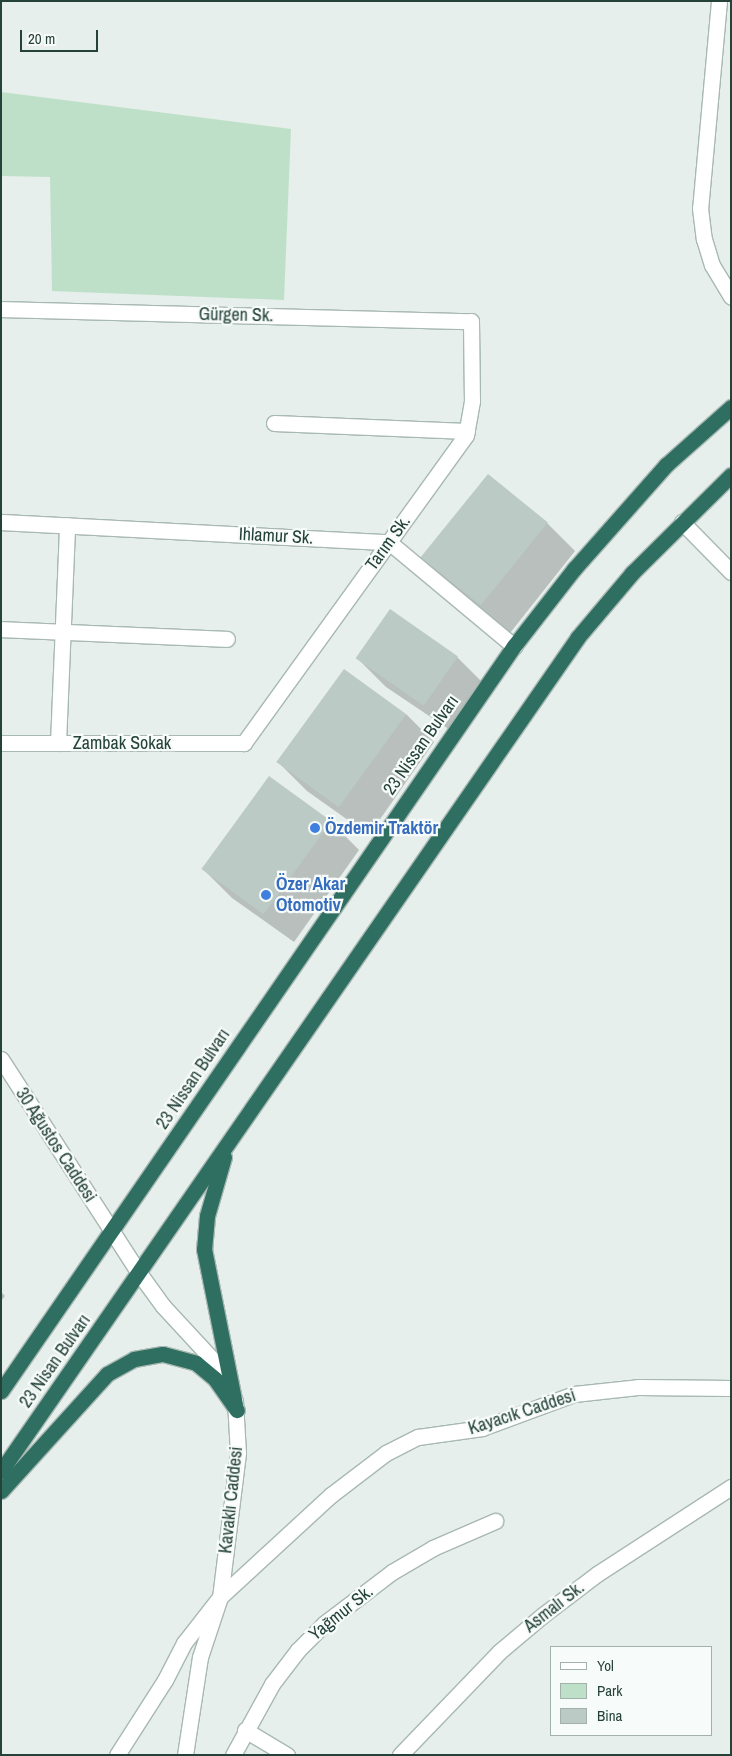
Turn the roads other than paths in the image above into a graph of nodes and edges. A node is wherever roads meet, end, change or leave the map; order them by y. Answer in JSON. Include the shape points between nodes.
{"nodes":[{"id":1,"x":718,"y":1,"type":"edge"},
{"id":2,"x":731,"y":297,"type":"edge"},
{"id":3,"x":1,"y":309,"type":"edge"},
{"id":4,"x":471,"y":322,"type":"joint"},
{"id":5,"x":731,"y":407,"type":"edge"},
{"id":6,"x":274,"y":423,"type":"dead end"},
{"id":7,"x":467,"y":431,"type":"junction"},
{"id":8,"x":731,"y":475,"type":"edge"},
{"id":9,"x":1,"y":522,"type":"edge"},
{"id":10,"x":682,"y":522,"type":"junction"},
{"id":11,"x":67,"y":525,"type":"junction"},
{"id":12,"x":389,"y":542,"type":"junction"},
{"id":13,"x":731,"y":572,"type":"edge"},
{"id":14,"x":1,"y":629,"type":"edge"},
{"id":15,"x":62,"y":632,"type":"junction"},
{"id":16,"x":227,"y":638,"type":"dead end"},
{"id":17,"x":514,"y":646,"type":"junction"},
{"id":18,"x":1,"y":743,"type":"edge"},
{"id":19,"x":58,"y":743,"type":"junction"},
{"id":20,"x":244,"y":743,"type":"joint"},
{"id":21,"x":1,"y":1059,"type":"edge"},
{"id":22,"x":230,"y":1140,"type":"junction"},
{"id":23,"x":111,"y":1232,"type":"junction"},
{"id":24,"x":139,"y":1273,"type":"junction"},
{"id":25,"x":731,"y":1388,"type":"edge"},
{"id":26,"x":1,"y":1391,"type":"edge"},
{"id":27,"x":236,"y":1405,"type":"junction"},
{"id":28,"x":1,"y":1471,"type":"edge"},
{"id":29,"x":731,"y":1487,"type":"edge"},
{"id":30,"x":1,"y":1491,"type":"edge"},
{"id":31,"x":494,"y":1521,"type":"dead end"},
{"id":32,"x":220,"y":1597,"type":"junction"},
{"id":33,"x":245,"y":1730,"type":"junction"},
{"id":34,"x":117,"y":1755,"type":"edge"},
{"id":35,"x":185,"y":1755,"type":"edge"},
{"id":36,"x":233,"y":1755,"type":"edge"},
{"id":37,"x":287,"y":1755,"type":"edge"},
{"id":38,"x":400,"y":1755,"type":"edge"}],
"edges":[{"from":1,"to":2,"type":"street","via":[[700,208],[712,265]]},
{"from":3,"to":4,"type":"street","name":"Gürgen Sk."},
{"from":4,"to":7,"type":"street","name":"Tarım Sk.","via":[[472,401]]},
{"from":5,"to":17,"type":"highway","name":"23 Nissan Bulvarı","via":[[666,465],[574,568]]},
{"from":6,"to":7,"type":"street"},
{"from":7,"to":12,"type":"street","name":"Tarım Sk."},
{"from":8,"to":10,"type":"highway"},
{"from":9,"to":11,"type":"street","name":"Ihlamur Sk."},
{"from":10,"to":13,"type":"street"},
{"from":10,"to":22,"type":"highway","via":[[632,573],[578,637]]},
{"from":11,"to":12,"type":"street","name":"Ihlamur Sk."},
{"from":11,"to":15,"type":"street"},
{"from":12,"to":17,"type":"street"},
{"from":12,"to":20,"type":"street","name":"Tarım Sk."},
{"from":14,"to":15,"type":"street"},
{"from":15,"to":16,"type":"street"},
{"from":15,"to":19,"type":"street"},
{"from":17,"to":23,"type":"highway","name":"23 Nissan Bulvarı"},
{"from":18,"to":19,"type":"street","name":"Zambak Sokak"},
{"from":19,"to":20,"type":"street","name":"Zambak Sokak"},
{"from":21,"to":23,"type":"street","name":"30 Ağustos Caddesi"},
{"from":22,"to":24,"type":"highway"},
{"from":22,"to":27,"type":"highway","via":[[213,1192],[204,1249]]},
{"from":23,"to":24,"type":"street","name":"30 Ağustos Caddesi"},
{"from":23,"to":26,"type":"highway","name":"23 Nisan Bulvarı"},
{"from":24,"to":27,"type":"street","via":[[163,1306],[212,1360]]},
{"from":24,"to":28,"type":"highway","name":"23 Nisan Bulvarı"},
{"from":25,"to":32,"type":"street","name":"Kayacık Caddesi","via":[[647,1386],[574,1394],[482,1428],[418,1437],[386,1453],[331,1495]]},
{"from":27,"to":30,"type":"highway","via":[[215,1379],[196,1363],[163,1354],[134,1359],[107,1374]]},
{"from":27,"to":32,"type":"street","name":"Kavaklı Caddesi","via":[[236,1467]]},
{"from":29,"to":38,"type":"street","name":"Asmalı Sk.","via":[[597,1574],[543,1615],[499,1652]]},
{"from":31,"to":33,"type":"street","name":"Yağmur Sk.","via":[[433,1548],[392,1572],[325,1623],[298,1650],[277,1678]]},
{"from":32,"to":34,"type":"street","name":"Kayacık Caddesi","via":[[184,1643],[165,1680]]},
{"from":32,"to":35,"type":"street","name":"Kavaklı Caddesi","via":[[200,1657]]},
{"from":33,"to":36,"type":"street","name":"Yağmur Sk."},
{"from":33,"to":37,"type":"street"}]}
